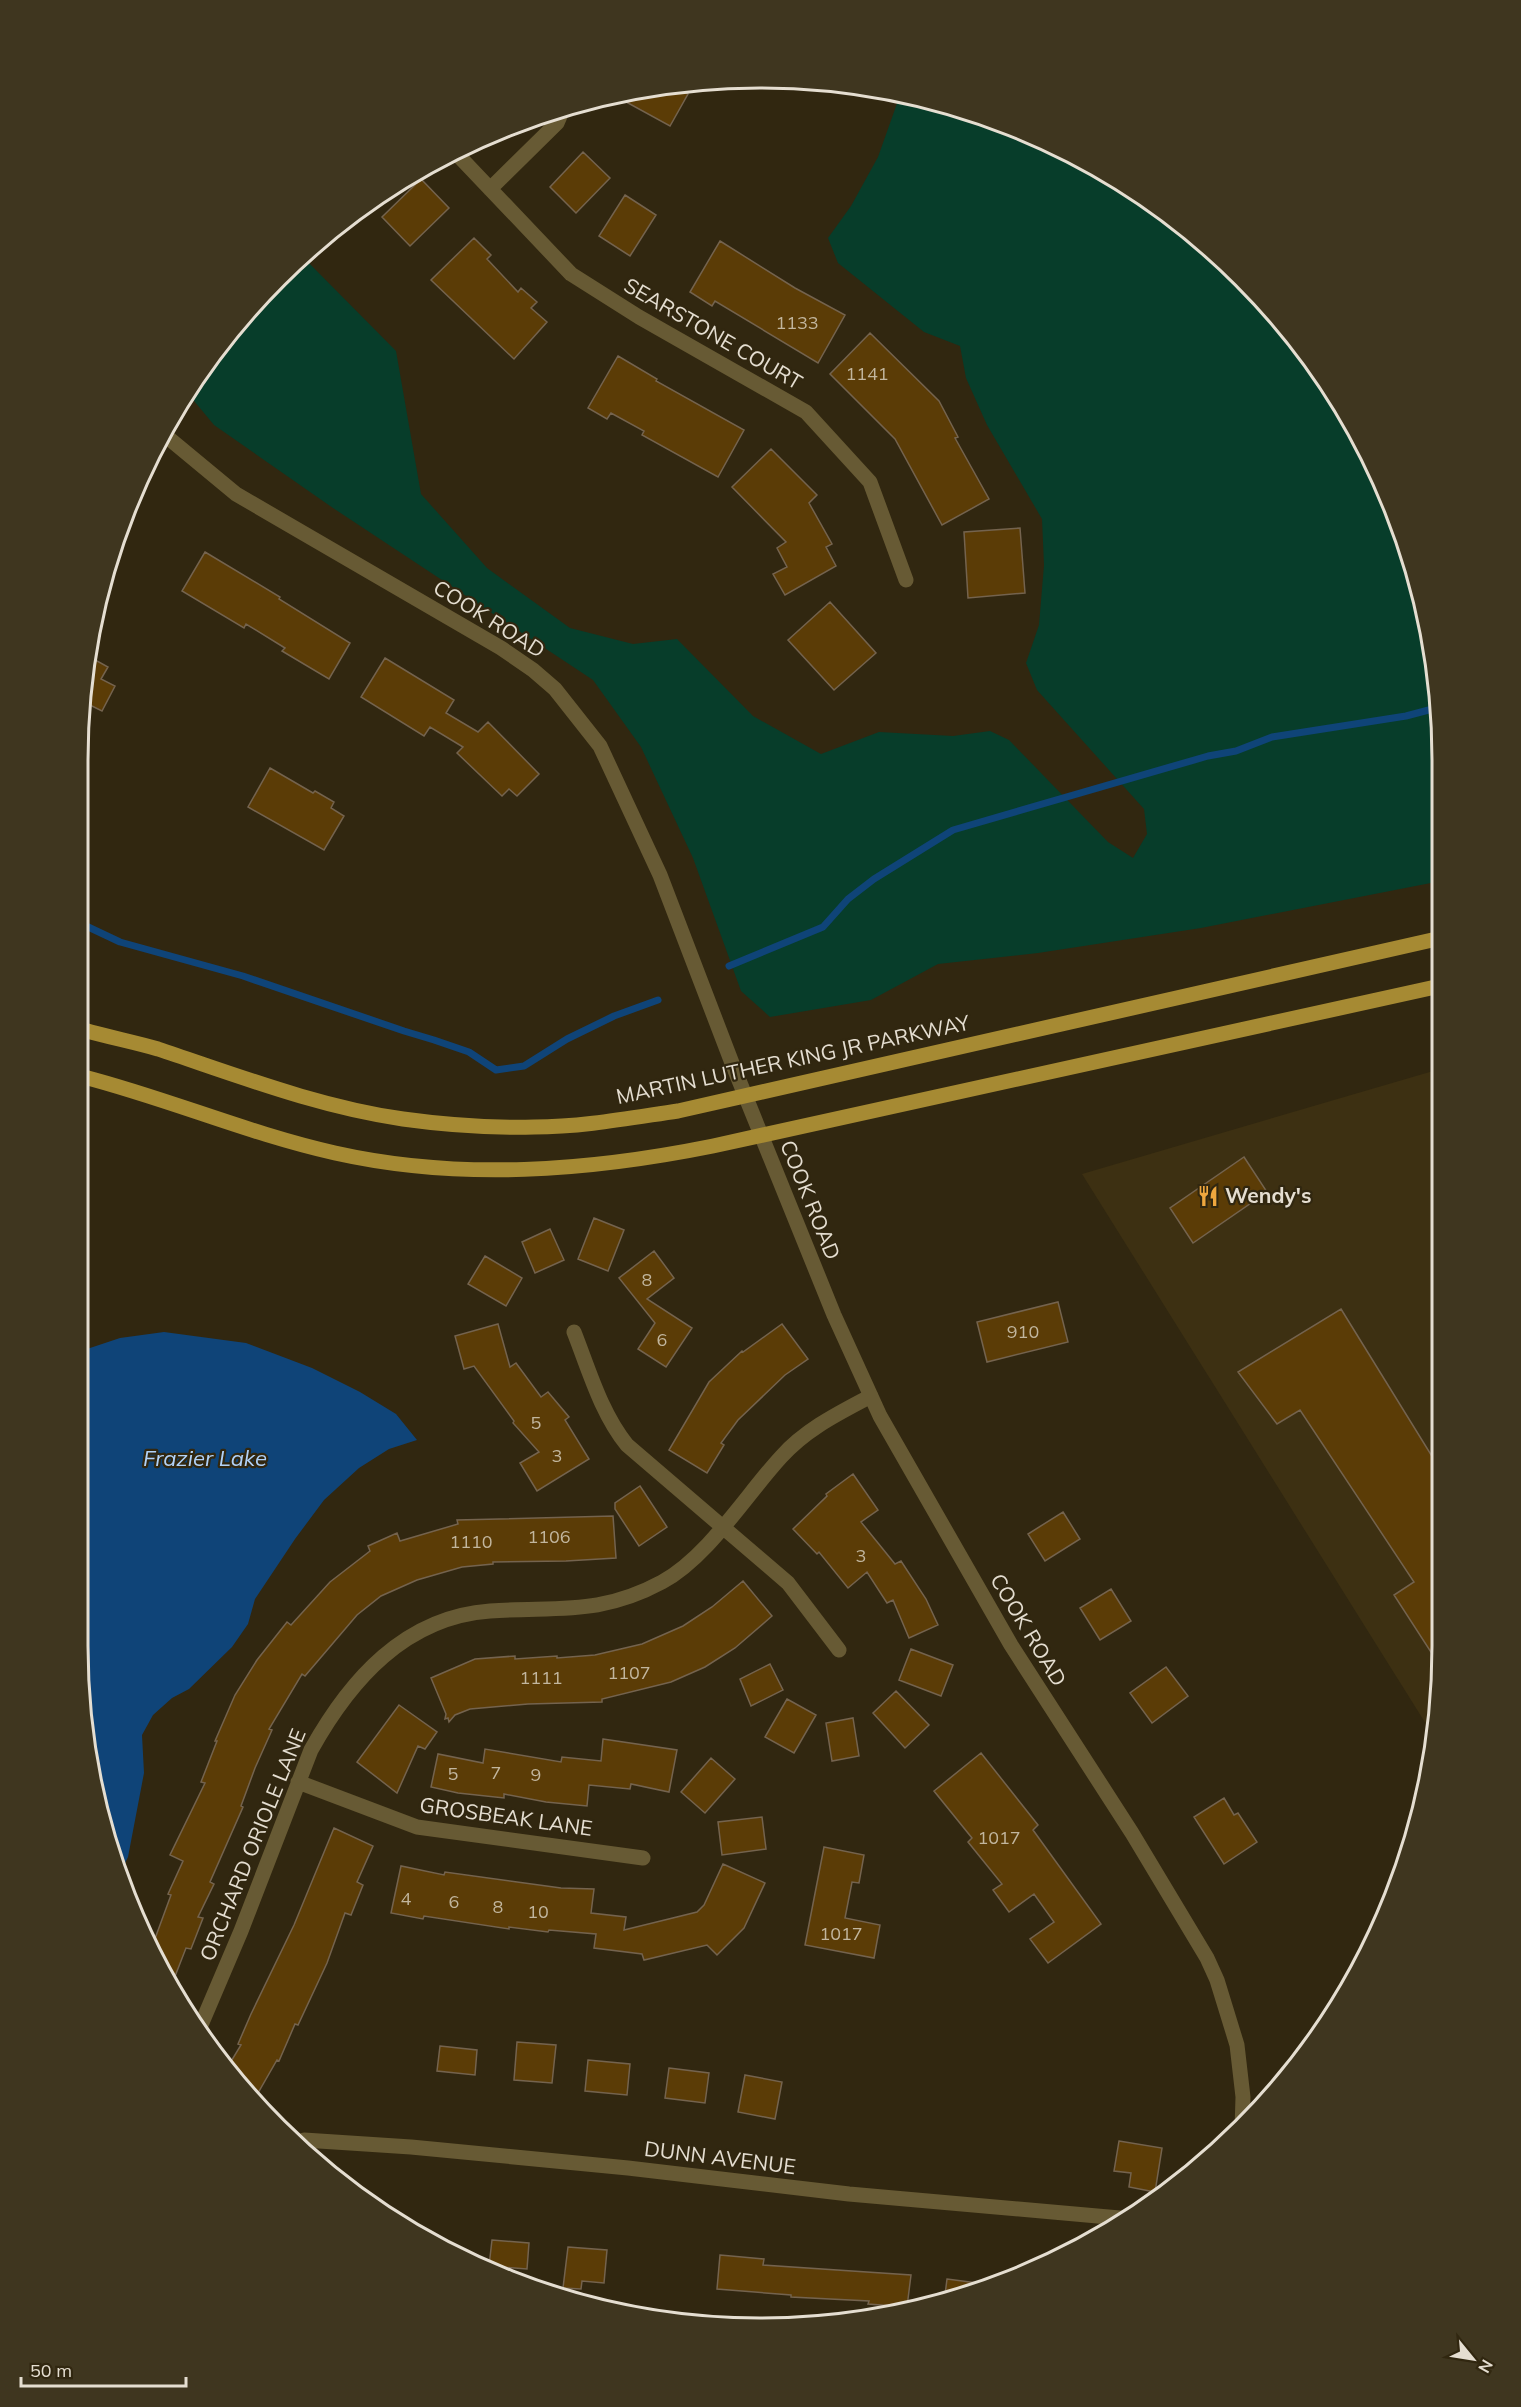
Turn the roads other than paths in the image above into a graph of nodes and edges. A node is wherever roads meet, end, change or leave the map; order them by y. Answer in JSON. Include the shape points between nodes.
{"nodes":[{"id":1,"x":558,"y":120,"type":"edge"},
{"id":2,"x":462,"y":159,"type":"edge"},
{"id":3,"x":490,"y":189,"type":"junction"},
{"id":4,"x":171,"y":440,"type":"edge"},
{"id":5,"x":906,"y":580,"type":"dead end"},
{"id":6,"x":1432,"y":940,"type":"edge"},
{"id":7,"x":1432,"y":988,"type":"edge"},
{"id":8,"x":88,"y":1031,"type":"edge"},
{"id":9,"x":88,"y":1078,"type":"edge"},
{"id":10,"x":745,"y":1094,"type":"junction"},
{"id":11,"x":761,"y":1135,"type":"junction"},
{"id":12,"x":574,"y":1332,"type":"dead end"},
{"id":13,"x":871,"y":1396,"type":"junction"},
{"id":14,"x":722,"y":1527,"type":"junction"},
{"id":15,"x":839,"y":1650,"type":"dead end"},
{"id":16,"x":298,"y":1782,"type":"junction"},
{"id":17,"x":643,"y":1858,"type":"dead end"},
{"id":18,"x":203,"y":2021,"type":"edge"},
{"id":19,"x":1242,"y":2115,"type":"edge"},
{"id":20,"x":304,"y":2140,"type":"dead end"},
{"id":21,"x":1113,"y":2217,"type":"edge"}],
"edges":[{"from":1,"to":3,"type":"street"},
{"from":2,"to":3,"type":"street","name":"SEARSTONE COURT"},
{"from":3,"to":5,"type":"street","name":"SEARSTONE COURT","via":[[571,274],[806,412],[870,482]]},
{"from":4,"to":10,"type":"street","name":"COOK ROAD","via":[[236,494],[501,648],[555,689],[600,746],[612,770],[660,875]]},
{"from":6,"to":10,"type":"main road","name":"MARTIN LUTHER KING JR PARKWAY"},
{"from":7,"to":11,"type":"main road"},
{"from":8,"to":10,"type":"main road","name":"MARTIN LUTHER KING JR PARKWAY","via":[[156,1048],[339,1106],[402,1119],[472,1126],[601,1122],[678,1111]]},
{"from":9,"to":11,"type":"main road","via":[[272,1136],[388,1163],[496,1170],[560,1169],[667,1155]]},
{"from":10,"to":11,"type":"street","name":"COOK ROAD"},
{"from":11,"to":13,"type":"street","name":"COOK ROAD"},
{"from":12,"to":14,"type":"street","via":[[616,1431]]},
{"from":13,"to":14,"type":"street","name":"ORCHARD ORIOLE LANE","via":[[821,1422],[795,1442]]},
{"from":13,"to":19,"type":"street","name":"COOK ROAD","via":[[1011,1645],[1207,1958],[1237,2045]]},
{"from":14,"to":15,"type":"street","via":[[788,1583]]},
{"from":14,"to":16,"type":"street","name":"ORCHARD ORIOLE LANE","via":[[696,1556],[666,1580],[629,1598],[583,1608],[469,1614],[412,1635],[385,1653],[359,1678],[325,1725]]},
{"from":16,"to":17,"type":"street","name":"GROSBEAK LANE","via":[[417,1827]]},
{"from":16,"to":18,"type":"street","name":"ORCHARD ORIOLE LANE"},
{"from":20,"to":21,"type":"street","name":"DUNN AVENUE","via":[[434,2149],[849,2194]]}]}
